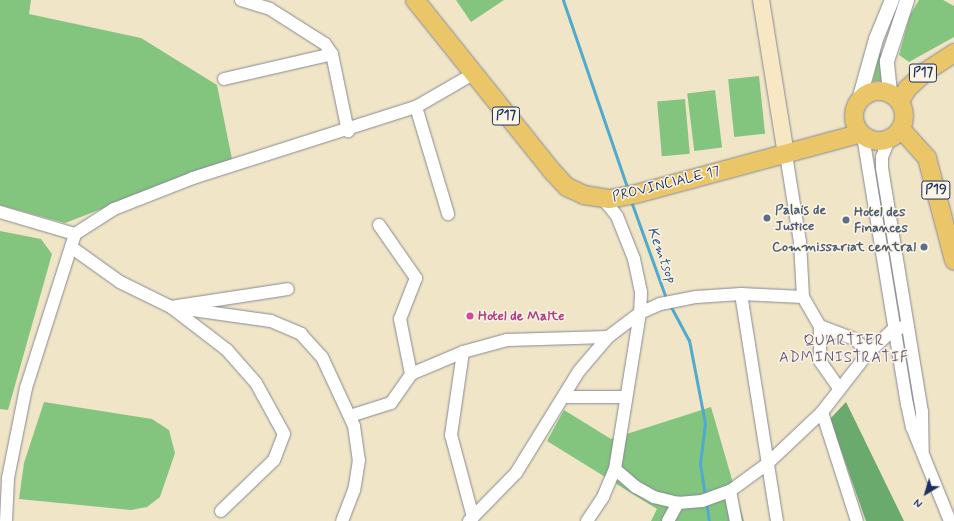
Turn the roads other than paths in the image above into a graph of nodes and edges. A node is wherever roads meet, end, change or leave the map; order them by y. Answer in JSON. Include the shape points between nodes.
{"nodes":[{"id":1,"x":241,"y":0,"type":"edge"},
{"id":2,"x":415,"y":0,"type":"edge"},
{"id":3,"x":761,"y":0,"type":"edge"},
{"id":4,"x":892,"y":0,"type":"edge"},
{"id":5,"x":907,"y":0,"type":"edge"},
{"id":6,"x":332,"y":54,"type":"junction"},
{"id":7,"x":954,"y":54,"type":"edge"},
{"id":8,"x":473,"y":74,"type":"junction"},
{"id":9,"x":224,"y":80,"type":"dead end"},
{"id":10,"x":895,"y":97,"type":"junction"},
{"id":11,"x":859,"y":100,"type":"junction"},
{"id":12,"x":416,"y":107,"type":"junction"},
{"id":13,"x":348,"y":131,"type":"junction"},
{"id":14,"x":895,"y":134,"type":"junction"},
{"id":15,"x":861,"y":135,"type":"junction"},
{"id":16,"x":786,"y":155,"type":"junction"},
{"id":17,"x":620,"y":197,"type":"junction"},
{"id":18,"x":0,"y":212,"type":"edge"},
{"id":19,"x":448,"y":214,"type":"dead end"},
{"id":20,"x":379,"y":225,"type":"dead end"},
{"id":21,"x":75,"y":234,"type":"junction"},
{"id":22,"x":71,"y":248,"type":"junction"},
{"id":23,"x":954,"y":260,"type":"edge"},
{"id":24,"x":288,"y":289,"type":"dead end"},
{"id":25,"x":741,"y":294,"type":"junction"},
{"id":26,"x":803,"y":297,"type":"junction"},
{"id":27,"x":171,"y":307,"type":"junction"},
{"id":28,"x":640,"y":314,"type":"junction"},
{"id":29,"x":820,"y":326,"type":"junction"},
{"id":30,"x":906,"y":326,"type":"junction"},
{"id":31,"x":892,"y":331,"type":"junction"},
{"id":32,"x":608,"y":337,"type":"junction"},
{"id":33,"x":463,"y":352,"type":"junction"},
{"id":34,"x":868,"y":353,"type":"junction"},
{"id":35,"x":411,"y":374,"type":"junction"},
{"id":36,"x":838,"y":387,"type":"junction"},
{"id":37,"x":564,"y":397,"type":"junction"},
{"id":38,"x":626,"y":397,"type":"junction"},
{"id":39,"x":822,"y":412,"type":"junction"},
{"id":40,"x":350,"y":416,"type":"junction"},
{"id":41,"x":922,"y":453,"type":"junction"},
{"id":42,"x":767,"y":464,"type":"junction"},
{"id":43,"x":615,"y":469,"type":"junction"},
{"id":44,"x":730,"y":492,"type":"junction"},
{"id":45,"x":678,"y":503,"type":"junction"},
{"id":46,"x":222,"y":511,"type":"dead end"},
{"id":47,"x":471,"y":519,"type":"edge"},
{"id":48,"x":6,"y":521,"type":"edge"},
{"id":49,"x":342,"y":521,"type":"edge"},
{"id":50,"x":587,"y":521,"type":"edge"},
{"id":51,"x":668,"y":521,"type":"edge"},
{"id":52,"x":736,"y":521,"type":"edge"},
{"id":53,"x":777,"y":521,"type":"edge"},
{"id":54,"x":857,"y":521,"type":"edge"},
{"id":55,"x":950,"y":521,"type":"edge"}],
"edges":[{"from":1,"to":6,"type":"street","via":[[270,9],[325,44]]},
{"from":2,"to":8,"type":"main road","name":"PROVINCIALE 17","number":"P17"},
{"from":3,"to":16,"type":"main road"},
{"from":4,"to":11,"type":"street","via":[[876,39]]},
{"from":5,"to":10,"type":"street","via":[[887,61]]},
{"from":6,"to":9,"type":"street"},
{"from":6,"to":13,"type":"street"},
{"from":7,"to":10,"type":"main road","number":"P17","via":[[925,72]]},
{"from":8,"to":12,"type":"street"},
{"from":8,"to":17,"type":"main road","name":"PROVINCIALE 17","number":"P17","via":[[567,187]]},
{"from":10,"to":11,"type":"main road","via":[[873,91]]},
{"from":10,"to":14,"type":"main road","via":[[905,115]]},
{"from":11,"to":15,"type":"main road","via":[[854,115]]},
{"from":12,"to":13,"type":"street"},
{"from":12,"to":19,"type":"street"},
{"from":13,"to":21,"type":"street","via":[[186,181],[114,209]]},
{"from":14,"to":15,"type":"main road","via":[[876,141]]},
{"from":14,"to":23,"type":"main road","number":"P19","via":[[927,158]]},
{"from":14,"to":30,"type":"street","via":[[884,148],[882,168]]},
{"from":15,"to":16,"type":"main road","name":"PROVINCIALE 17"},
{"from":15,"to":31,"type":"street"},
{"from":16,"to":17,"type":"main road","name":"PROVINCIALE 17"},
{"from":16,"to":26,"type":"street","via":[[800,242]]},
{"from":17,"to":28,"type":"street","via":[[617,216],[634,260],[641,292]]},
{"from":18,"to":21,"type":"street"},
{"from":20,"to":35,"type":"street","via":[[416,278],[400,319]]},
{"from":21,"to":22,"type":"street"},
{"from":22,"to":27,"type":"street","via":[[120,282]]},
{"from":22,"to":48,"type":"street","via":[[26,388],[8,478]]},
{"from":24,"to":27,"type":"street"},
{"from":25,"to":26,"type":"street"},
{"from":25,"to":28,"type":"street","via":[[660,304]]},
{"from":25,"to":42,"type":"street"},
{"from":26,"to":29,"type":"street"},
{"from":27,"to":40,"type":"street","via":[[271,322],[301,334],[322,357]]},
{"from":27,"to":46,"type":"street","via":[[227,350],[256,383],[284,434],[274,460]]},
{"from":28,"to":32,"type":"street"},
{"from":28,"to":38,"type":"street"},
{"from":29,"to":34,"type":"street","via":[[856,340]]},
{"from":29,"to":36,"type":"street","via":[[820,361]]},
{"from":30,"to":31,"type":"street"},
{"from":30,"to":41,"type":"street","via":[[922,411]]},
{"from":31,"to":34,"type":"street"},
{"from":31,"to":41,"type":"street","via":[[912,427]]},
{"from":32,"to":33,"type":"street","via":[[507,340]]},
{"from":32,"to":37,"type":"street","via":[[579,370]]},
{"from":33,"to":35,"type":"street"},
{"from":33,"to":47,"type":"street","via":[[451,435]]},
{"from":34,"to":36,"type":"street"},
{"from":35,"to":40,"type":"street","via":[[391,403]]},
{"from":36,"to":39,"type":"street"},
{"from":37,"to":38,"type":"street"},
{"from":37,"to":47,"type":"street","via":[[510,481]]},
{"from":38,"to":43,"type":"street"},
{"from":39,"to":42,"type":"street"},
{"from":39,"to":54,"type":"street"},
{"from":40,"to":49,"type":"street","via":[[359,460],[354,490]]},
{"from":41,"to":55,"type":"street"},
{"from":42,"to":44,"type":"street"},
{"from":42,"to":53,"type":"street"},
{"from":43,"to":45,"type":"street","via":[[636,487],[654,497]]},
{"from":43,"to":50,"type":"street","via":[[603,497]]},
{"from":44,"to":45,"type":"street","via":[[702,500]]},
{"from":44,"to":52,"type":"street"},
{"from":45,"to":51,"type":"street"}]}
